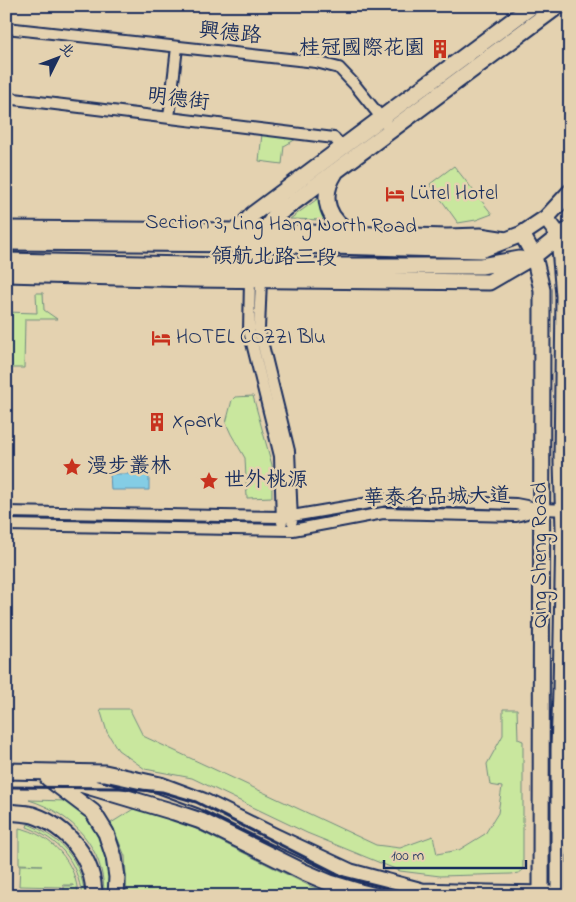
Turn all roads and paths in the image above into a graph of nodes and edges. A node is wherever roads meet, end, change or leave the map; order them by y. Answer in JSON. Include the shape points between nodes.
{"nodes":[{"id":1,"x":532,"y":6,"type":"edge"},
{"id":2,"x":558,"y":6,"type":"edge"},
{"id":3,"x":519,"y":11,"type":"edge"},
{"id":4,"x":6,"y":28,"type":"edge"},
{"id":5,"x":177,"y":47,"type":"junction"},
{"id":6,"x":6,"y":98,"type":"edge"},
{"id":7,"x":169,"y":118,"type":"junction"},
{"id":8,"x":381,"y":118,"type":"junction"},
{"id":9,"x":391,"y":130,"type":"junction"},
{"id":10,"x":342,"y":146,"type":"junction"},
{"id":11,"x":337,"y":170,"type":"junction"},
{"id":12,"x":570,"y":179,"type":"edge"},
{"id":13,"x":570,"y":192,"type":"edge"},
{"id":14,"x":546,"y":218,"type":"junction"},
{"id":15,"x":570,"y":221,"type":"edge"},
{"id":16,"x":6,"y":229,"type":"edge"},
{"id":17,"x":566,"y":233,"type":"edge"},
{"id":18,"x":356,"y":234,"type":"junction"},
{"id":19,"x":522,"y":234,"type":"junction"},
{"id":20,"x":235,"y":237,"type":"junction"},
{"id":21,"x":259,"y":238,"type":"junction"},
{"id":22,"x":506,"y":240,"type":"junction"},
{"id":23,"x":6,"y":242,"type":"edge"},
{"id":24,"x":534,"y":256,"type":"junction"},
{"id":25,"x":6,"y":261,"type":"edge"},
{"id":26,"x":232,"y":266,"type":"junction"},
{"id":27,"x":6,"y":274,"type":"edge"},
{"id":28,"x":256,"y":275,"type":"junction"},
{"id":29,"x":567,"y":284,"type":"edge"},
{"id":30,"x":542,"y":509,"type":"junction"},
{"id":31,"x":566,"y":510,"type":"edge"},
{"id":32,"x":6,"y":512,"type":"edge"},
{"id":33,"x":292,"y":516,"type":"junction"},
{"id":34,"x":281,"y":517,"type":"junction"},
{"id":35,"x":6,"y":525,"type":"edge"},
{"id":36,"x":287,"y":530,"type":"junction"},
{"id":37,"x":565,"y":691,"type":"edge"},
{"id":38,"x":6,"y":772,"type":"edge"},
{"id":39,"x":41,"y":772,"type":"junction"},
{"id":40,"x":6,"y":812,"type":"edge"},
{"id":41,"x":563,"y":894,"type":"edge"},
{"id":42,"x":541,"y":895,"type":"edge"},
{"id":43,"x":94,"y":896,"type":"edge"},
{"id":44,"x":116,"y":896,"type":"edge"},
{"id":45,"x":376,"y":896,"type":"edge"}],
"edges":[{"from":1,"to":3,"type":"street"},
{"from":2,"to":9,"type":"street"},
{"from":3,"to":8,"type":"street"},
{"from":4,"to":5,"type":"street","name":"興德路"},
{"from":5,"to":7,"type":"street"},
{"from":5,"to":8,"type":"street","name":"興德路","via":[[316,62],[339,68]]},
{"from":6,"to":7,"type":"street","name":"明德街"},
{"from":7,"to":10,"type":"street","name":"明德街","via":[[334,138]]},
{"from":8,"to":9,"type":"street","name":"興德路"},
{"from":8,"to":10,"type":"street"},
{"from":9,"to":11,"type":"street"},
{"from":10,"to":20,"type":"street","via":[[253,214]]},
{"from":11,"to":18,"type":"street","via":[[326,192],[327,207],[334,220]]},
{"from":11,"to":21,"type":"street","via":[[274,217]]},
{"from":12,"to":14,"type":"street","via":[[558,191]]},
{"from":13,"to":14,"type":"street","name":"Section 3, Ling Hang North Road"},
{"from":14,"to":17,"type":"street"},
{"from":14,"to":19,"type":"street","name":"Section 3, Ling Hang North Road"},
{"from":15,"to":17,"type":"street"},
{"from":16,"to":20,"type":"street","name":"領航北路三段"},
{"from":17,"to":24,"type":"street"},
{"from":17,"to":29,"type":"street","name":"Qing Sheng Road"},
{"from":18,"to":21,"type":"street","name":"領航北路三段"},
{"from":18,"to":22,"type":"street","name":"領航北路三段","via":[[480,236]]},
{"from":19,"to":22,"type":"street","name":"Section 3, Ling Hang North Road"},
{"from":19,"to":24,"type":"street","name":"Qing Sheng Road"},
{"from":20,"to":21,"type":"street","name":"Section 3, Ling Hang North Road"},
{"from":20,"to":23,"type":"street","name":"Section 3, Ling Hang North Road"},
{"from":20,"to":26,"type":"street"},
{"from":21,"to":22,"type":"street","name":"Section 3, Ling Hang North Road","via":[[481,250]]},
{"from":21,"to":28,"type":"street"},
{"from":24,"to":28,"type":"street","name":"Section 3, Ling Hang North Road","via":[[481,266]]},
{"from":24,"to":30,"type":"street","name":"Qing Sheng Road","via":[[542,290]]},
{"from":25,"to":26,"type":"street","name":"Section 3, Ling Hang North Road"},
{"from":26,"to":28,"type":"street","name":"Section 3, Ling Hang North Road"},
{"from":27,"to":28,"type":"street","name":"領航北路三段"},
{"from":28,"to":33,"type":"street","via":[[259,329],[288,451]]},
{"from":28,"to":34,"type":"street","via":[[250,331],[280,456]]},
{"from":29,"to":31,"type":"street","name":"Qing Sheng Road","via":[[562,462]]},
{"from":30,"to":31,"type":"street"},
{"from":30,"to":33,"type":"street","name":"華泰名品城大道","via":[[516,504],[387,500]]},
{"from":30,"to":36,"type":"street","name":"華泰名品城大道","via":[[516,516],[383,513]]},
{"from":30,"to":42,"type":"street","name":"Qing Sheng Road"},
{"from":31,"to":37,"type":"street","name":"Qing Sheng Road"},
{"from":32,"to":34,"type":"street","name":"華泰名品城大道"},
{"from":33,"to":34,"type":"street","name":"華泰名品城大道"},
{"from":33,"to":36,"type":"street"},
{"from":34,"to":36,"type":"street"},
{"from":35,"to":36,"type":"street","name":"華泰名品城大道"},
{"from":37,"to":41,"type":"street","name":"Qing Sheng Road","via":[[559,749]]},
{"from":38,"to":39,"type":"street"},
{"from":39,"to":42,"type":"street","via":[[105,774],[160,786],[203,801],[351,872],[422,891]]},
{"from":39,"to":44,"type":"street","via":[[93,812],[106,832],[114,857]]},
{"from":39,"to":45,"type":"street","via":[[201,821],[330,883]]},
{"from":40,"to":43,"type":"street","via":[[31,814],[63,831],[78,846],[87,863],[94,883]]},
{"from":41,"to":42,"type":"street"}]}
